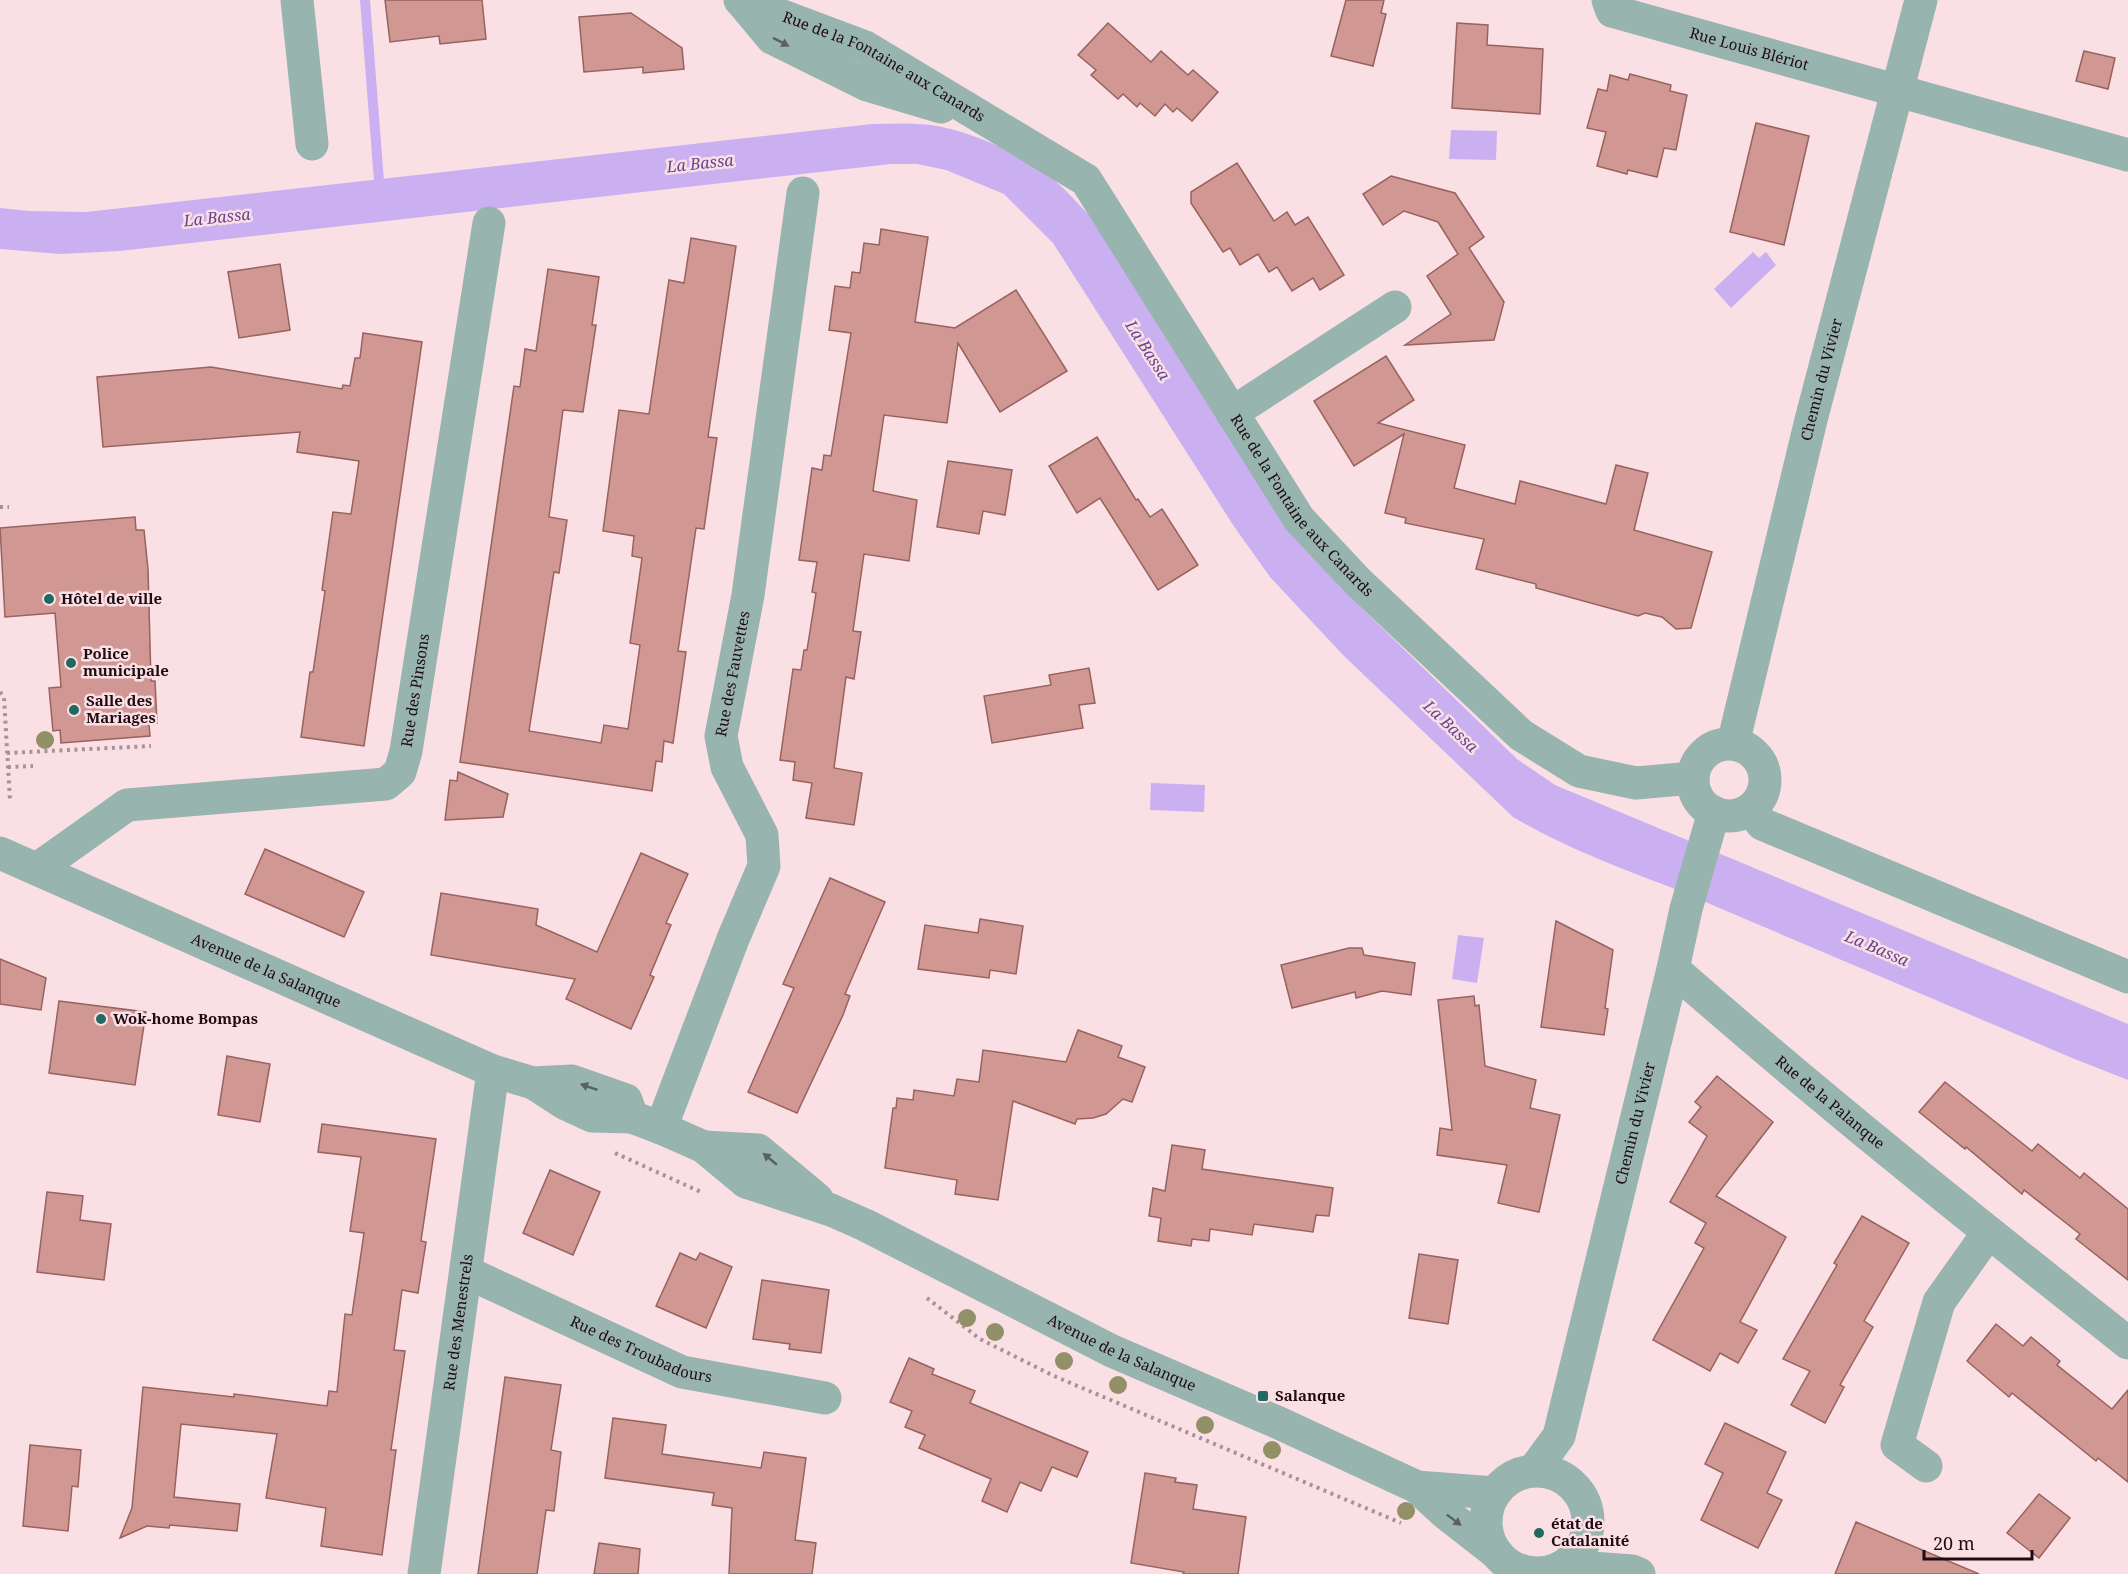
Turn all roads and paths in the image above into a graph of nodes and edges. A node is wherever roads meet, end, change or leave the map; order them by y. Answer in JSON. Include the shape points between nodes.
{"nodes":[{"id":1,"x":297,"y":0,"type":"edge"},
{"id":2,"x":1608,"y":0,"type":"edge"},
{"id":3,"x":742,"y":1,"type":"edge"},
{"id":4,"x":1919,"y":8,"type":"edge"},
{"id":5,"x":1897,"y":90,"type":"junction"},
{"id":6,"x":312,"y":144,"type":"dead end"},
{"id":7,"x":2128,"y":155,"type":"edge"},
{"id":8,"x":803,"y":193,"type":"dead end"},
{"id":9,"x":489,"y":223,"type":"dead end"},
{"id":10,"x":1395,"y":307,"type":"dead end"},
{"id":11,"x":1232,"y":413,"type":"junction"},
{"id":12,"x":0,"y":507,"type":"edge"},
{"id":13,"x":9,"y":507,"type":"dead end"},
{"id":14,"x":0,"y":692,"type":"edge"},
{"id":15,"x":1733,"y":744,"type":"junction"},
{"id":16,"x":152,"y":746,"type":"dead end"},
{"id":17,"x":7,"y":753,"type":"junction"},
{"id":18,"x":33,"y":766,"type":"dead end"},
{"id":19,"x":8,"y":767,"type":"junction"},
{"id":20,"x":1693,"y":778,"type":"junction"},
{"id":21,"x":10,"y":801,"type":"dead end"},
{"id":22,"x":1750,"y":809,"type":"junction"},
{"id":23,"x":1710,"y":825,"type":"junction"},
{"id":24,"x":0,"y":853,"type":"edge"},
{"id":25,"x":37,"y":869,"type":"junction"},
{"id":26,"x":1673,"y":969,"type":"junction"},
{"id":27,"x":2128,"y":977,"type":"edge"},
{"id":28,"x":494,"y":1071,"type":"junction"},
{"id":29,"x":647,"y":1122,"type":"junction"},
{"id":30,"x":1988,"y":1233,"type":"junction"},
{"id":31,"x":466,"y":1272,"type":"junction"},
{"id":32,"x":2128,"y":1343,"type":"edge"},
{"id":33,"x":825,"y":1398,"type":"dead end"},
{"id":34,"x":1559,"y":1436,"type":"junction"},
{"id":35,"x":1926,"y":1466,"type":"dead end"},
{"id":36,"x":1534,"y":1470,"type":"junction"},
{"id":37,"x":1566,"y":1479,"type":"junction"},
{"id":38,"x":1417,"y":1487,"type":"junction"},
{"id":39,"x":1494,"y":1493,"type":"junction"},
{"id":40,"x":1589,"y":1525,"type":"junction"},
{"id":41,"x":1565,"y":1566,"type":"junction"},
{"id":42,"x":1514,"y":1567,"type":"edge"},
{"id":43,"x":1635,"y":1572,"type":"edge"},
{"id":44,"x":424,"y":1574,"type":"edge"}],
"edges":[{"from":1,"to":6,"type":"street"},
{"from":2,"to":5,"type":"street","name":"Rue Louis Blériot","via":[[1612,11]]},
{"from":3,"to":11,"type":"street","name":"Rue de la Fontaine aux Canards","via":[[865,47],[1086,180]]},
{"from":4,"to":5,"type":"street","name":"Chemin du Vivier"},
{"from":5,"to":7,"type":"street"},
{"from":5,"to":15,"type":"street","name":"Chemin du Vivier","via":[[1808,431]]},
{"from":8,"to":29,"type":"street","name":"Rue des Fauvettes","via":[[748,595],[721,736],[727,767],[762,835],[764,866]]},
{"from":9,"to":25,"type":"street","name":"Rue des Pinsons","via":[[400,772],[386,783],[127,805]]},
{"from":10,"to":11,"type":"street"},
{"from":11,"to":20,"type":"street","name":"Rue de la Fontaine aux Canards","via":[[1299,519],[1358,582],[1521,735],[1579,771],[1636,783]]},
{"from":12,"to":13,"type":"path"},
{"from":14,"to":17,"type":"path","via":[[4,697]]},
{"from":15,"to":20,"type":"street","via":[[1721,744],[1701,756]]},
{"from":15,"to":22,"type":"street","via":[[1751,751],[1764,769],[1764,791]]},
{"from":16,"to":17,"type":"path"},
{"from":17,"to":19,"type":"path"},
{"from":18,"to":19,"type":"path"},
{"from":19,"to":21,"type":"path"},
{"from":20,"to":23,"type":"street"},
{"from":22,"to":23,"type":"street","via":[[1724,815]]},
{"from":22,"to":27,"type":"street","via":[[1762,824]]},
{"from":23,"to":26,"type":"street","name":"Chemin du Vivier"},
{"from":24,"to":25,"type":"street","name":"Avenue de la Salanque"},
{"from":25,"to":28,"type":"street","name":"Avenue de la Salanque"},
{"from":26,"to":30,"type":"street","name":"Rue de la Palanque"},
{"from":26,"to":34,"type":"street","name":"Chemin du Vivier"},
{"from":28,"to":29,"type":"street","name":"Avenue de la Salanque","via":[[534,1083],[572,1081],[626,1100]]},
{"from":28,"to":31,"type":"street","name":"Rue des Menestrels"},
{"from":29,"to":38,"type":"street","name":"Avenue de la Salanque","via":[[704,1147],[758,1150],[831,1210],[1112,1351]]},
{"from":30,"to":32,"type":"street","name":"Rue de la Palanque"},
{"from":30,"to":35,"type":"street","via":[[1939,1302],[1897,1445]]},
{"from":31,"to":33,"type":"street","name":"Rue des Troubadours","via":[[682,1372]]},
{"from":31,"to":44,"type":"street","name":"Rue des Menestrels"},
{"from":34,"to":36,"type":"street","name":"Chemin du Vivier"},
{"from":34,"to":37,"type":"street","name":"Chemin du Vivier"},
{"from":36,"to":37,"type":"street"},
{"from":36,"to":39,"type":"street","via":[[1518,1473]]},
{"from":37,"to":40,"type":"street","via":[[1579,1491],[1587,1507]]},
{"from":38,"to":39,"type":"street","name":"Avenue de la Salanque"},
{"from":38,"to":42,"type":"street","name":"Avenue de la Salanque","one_way":true},
{"from":39,"to":42,"type":"street","via":[[1487,1507],[1488,1537]]},
{"from":40,"to":41,"type":"street","via":[[1586,1541]]},
{"from":40,"to":43,"type":"street"},
{"from":41,"to":42,"type":"street","via":[[1550,1572]]},
{"from":41,"to":43,"type":"street"}]}
